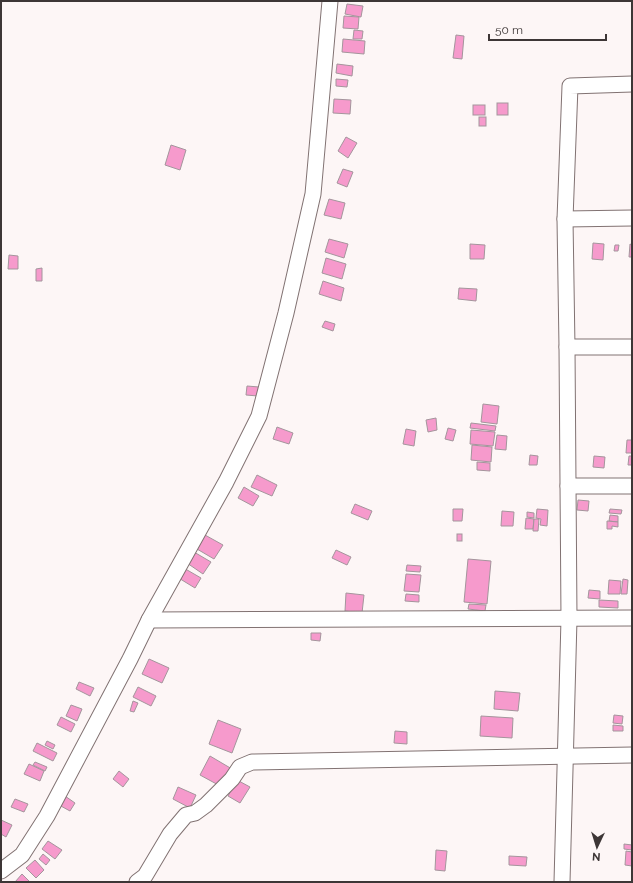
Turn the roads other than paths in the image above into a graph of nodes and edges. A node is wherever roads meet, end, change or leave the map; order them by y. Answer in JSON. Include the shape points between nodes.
{"nodes":[{"id":1,"x":330,"y":1,"type":"edge"},
{"id":2,"x":632,"y":84,"type":"edge"},
{"id":3,"x":632,"y":218,"type":"edge"},
{"id":4,"x":565,"y":220,"type":"junction"},
{"id":5,"x":567,"y":347,"type":"junction"},
{"id":6,"x":632,"y":347,"type":"edge"},
{"id":7,"x":568,"y":486,"type":"junction"},
{"id":8,"x":632,"y":486,"type":"edge"},
{"id":9,"x":632,"y":618,"type":"edge"},
{"id":10,"x":569,"y":619,"type":"junction"},
{"id":11,"x":149,"y":620,"type":"junction"},
{"id":12,"x":632,"y":755,"type":"edge"},
{"id":13,"x":565,"y":756,"type":"junction"},
{"id":14,"x":1,"y":871,"type":"edge"},
{"id":15,"x":137,"y":882,"type":"edge"},
{"id":16,"x":562,"y":882,"type":"edge"}],
"edges":[{"from":1,"to":11,"type":"street","via":[[313,194],[259,416],[226,482]]},
{"from":2,"to":4,"type":"street","via":[[570,86]]},
{"from":3,"to":4,"type":"street"},
{"from":4,"to":5,"type":"street"},
{"from":5,"to":6,"type":"street"},
{"from":5,"to":7,"type":"street"},
{"from":7,"to":8,"type":"street"},
{"from":7,"to":10,"type":"street"},
{"from":9,"to":10,"type":"street"},
{"from":10,"to":11,"type":"street"},
{"from":10,"to":13,"type":"street"},
{"from":11,"to":14,"type":"street","via":[[47,816],[22,855]]},
{"from":12,"to":13,"type":"street"},
{"from":13,"to":15,"type":"street","via":[[252,762],[240,767],[232,779],[206,805],[186,816],[170,834],[145,876]]},
{"from":13,"to":16,"type":"street"}]}
